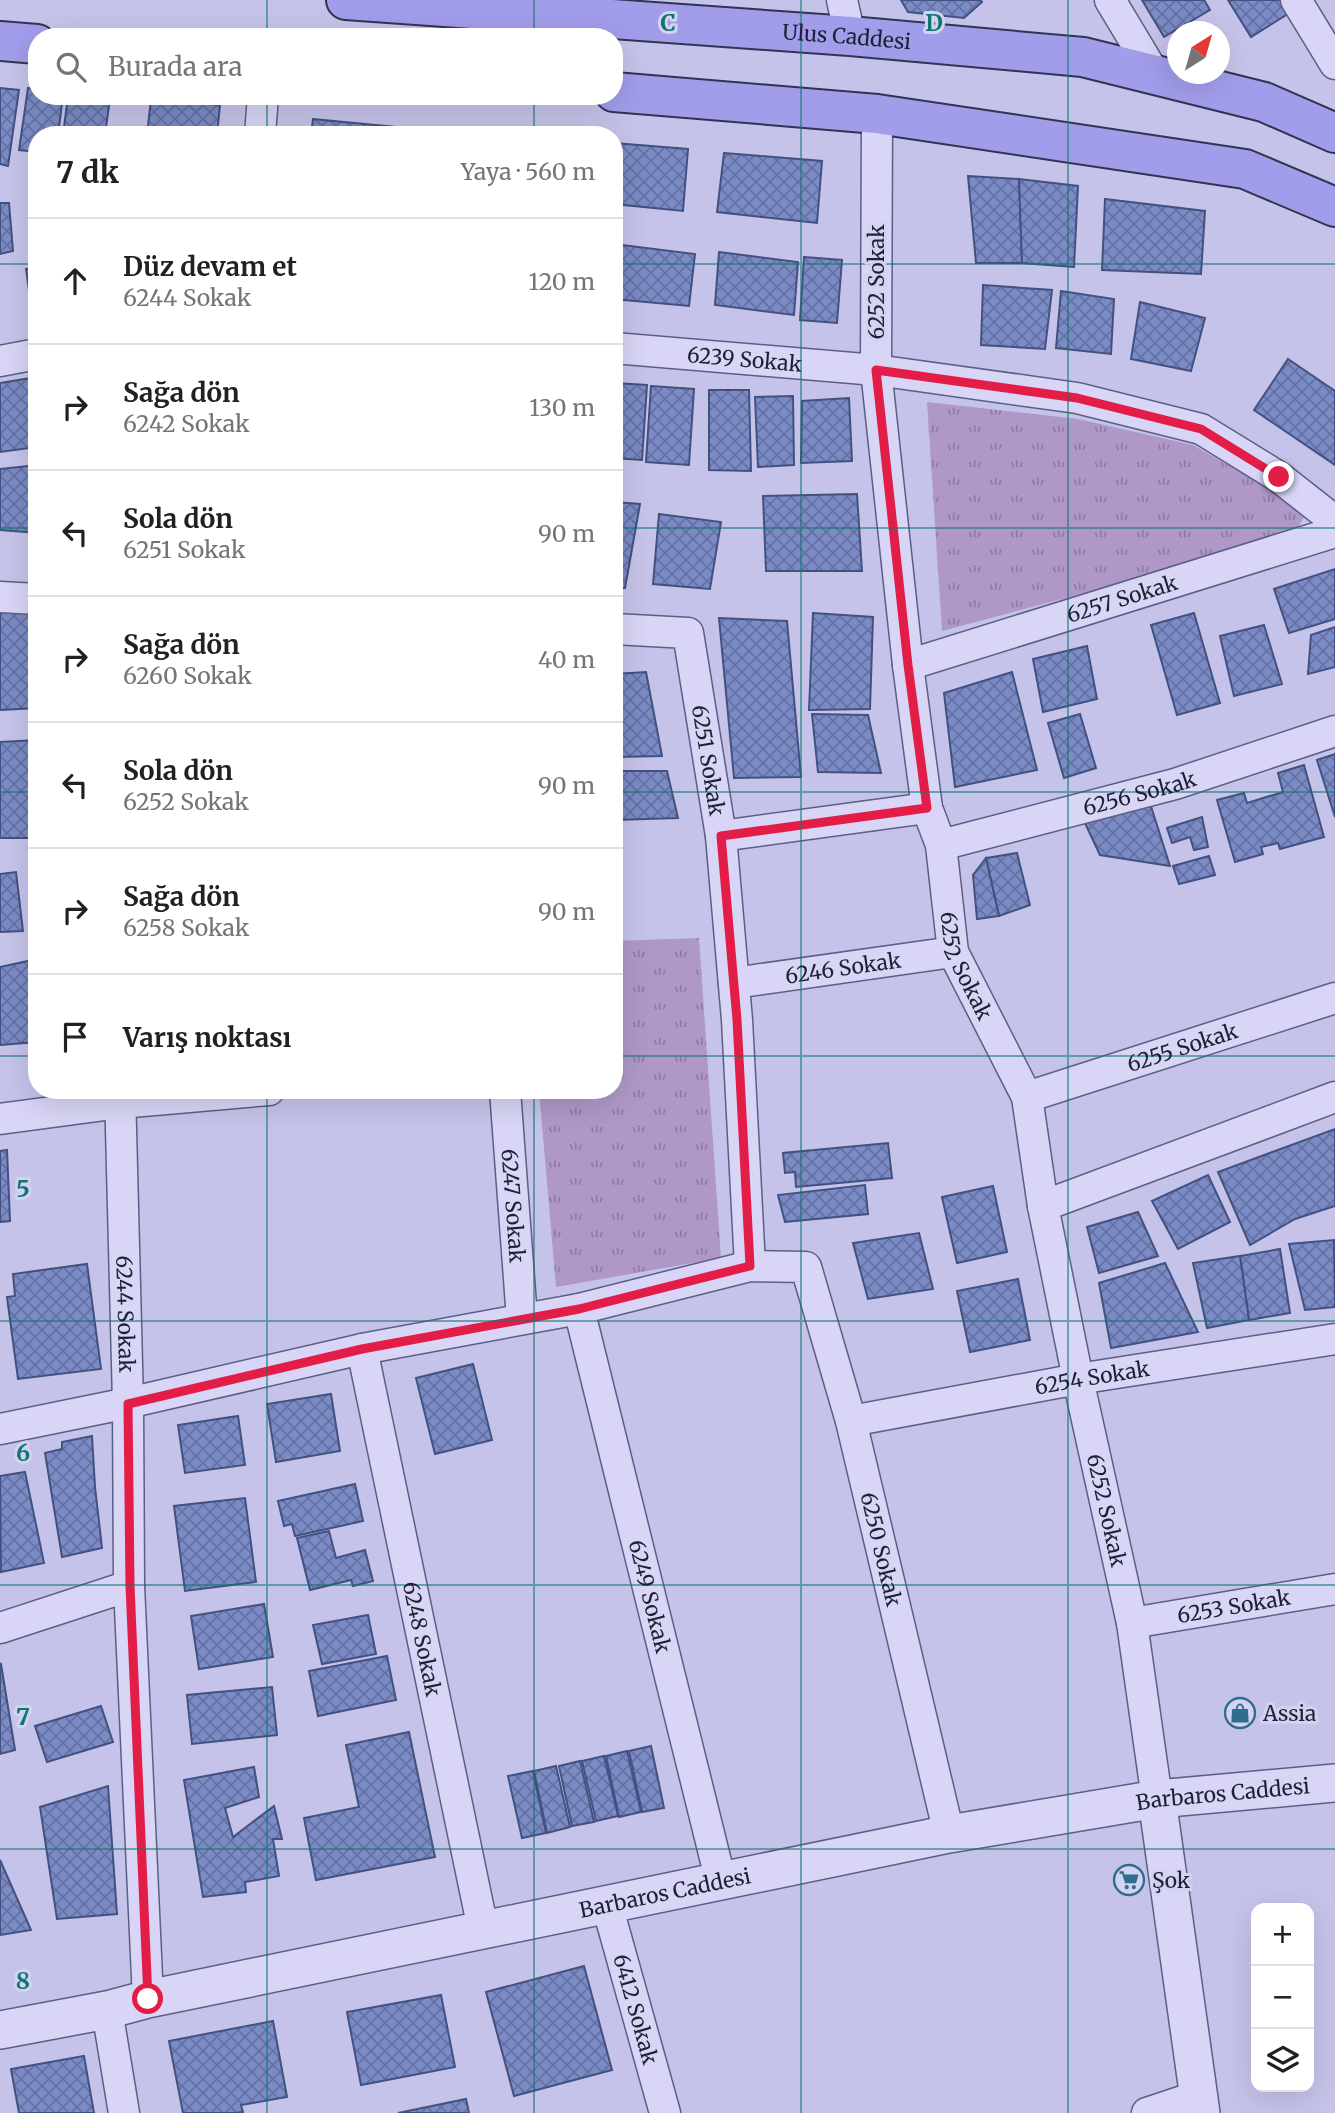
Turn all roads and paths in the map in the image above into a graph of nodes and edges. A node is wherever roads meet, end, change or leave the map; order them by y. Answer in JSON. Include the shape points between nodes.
{"nodes":[{"id":1,"x":346,"y":0,"type":"edge"},
{"id":2,"x":842,"y":0,"type":"edge"},
{"id":3,"x":1110,"y":0,"type":"edge"},
{"id":4,"x":1296,"y":0,"type":"edge"},
{"id":5,"x":850,"y":36,"type":"junction"},
{"id":6,"x":0,"y":41,"type":"edge"},
{"id":7,"x":28,"y":43,"type":"edge"},
{"id":8,"x":1335,"y":64,"type":"edge"},
{"id":9,"x":1155,"y":75,"type":"junction"},
{"id":10,"x":623,"y":93,"type":"edge"},
{"id":11,"x":262,"y":105,"type":"edge"},
{"id":12,"x":877,"y":114,"type":"junction"},
{"id":13,"x":261,"y":126,"type":"edge"},
{"id":14,"x":1335,"y":133,"type":"edge"},
{"id":15,"x":1335,"y":207,"type":"edge"},
{"id":16,"x":623,"y":349,"type":"edge"},
{"id":17,"x":28,"y":356,"type":"edge"},
{"id":18,"x":0,"y":361,"type":"edge"},
{"id":19,"x":876,"y":370,"type":"junction"},
{"id":20,"x":1335,"y":521,"type":"edge"},
{"id":21,"x":1335,"y":532,"type":"edge"},
{"id":22,"x":0,"y":597,"type":"edge"},
{"id":23,"x":28,"y":599,"type":"edge"},
{"id":24,"x":623,"y":629,"type":"edge"},
{"id":25,"x":908,"y":665,"type":"junction"},
{"id":26,"x":1335,"y":731,"type":"edge"},
{"id":27,"x":927,"y":808,"type":"junction"},
{"id":28,"x":721,"y":836,"type":"junction"},
{"id":29,"x":941,"y":845,"type":"junction"},
{"id":30,"x":953,"y":953,"type":"junction"},
{"id":31,"x":734,"y":983,"type":"junction"},
{"id":32,"x":1335,"y":998,"type":"edge"},
{"id":33,"x":1027,"y":1097,"type":"junction"},
{"id":34,"x":1335,"y":1097,"type":"edge"},
{"id":35,"x":104,"y":1099,"type":"edge"},
{"id":36,"x":120,"y":1099,"type":"edge"},
{"id":37,"x":506,"y":1099,"type":"edge"},
{"id":38,"x":0,"y":1119,"type":"edge"},
{"id":39,"x":1043,"y":1206,"type":"junction"},
{"id":40,"x":750,"y":1266,"type":"junction"},
{"id":41,"x":579,"y":1309,"type":"junction"},
{"id":42,"x":522,"y":1319,"type":"junction"},
{"id":43,"x":1335,"y":1339,"type":"edge"},
{"id":44,"x":362,"y":1349,"type":"junction"},
{"id":45,"x":1079,"y":1379,"type":"junction"},
{"id":46,"x":128,"y":1404,"type":"junction"},
{"id":47,"x":851,"y":1420,"type":"junction"},
{"id":48,"x":0,"y":1429,"type":"edge"},
{"id":49,"x":130,"y":1586,"type":"junction"},
{"id":50,"x":1335,"y":1589,"type":"edge"},
{"id":51,"x":1132,"y":1622,"type":"junction"},
{"id":52,"x":0,"y":1628,"type":"edge"},
{"id":53,"x":1335,"y":1783,"type":"edge"},
{"id":54,"x":1157,"y":1799,"type":"junction"},
{"id":55,"x":949,"y":1834,"type":"junction"},
{"id":56,"x":721,"y":1882,"type":"junction"},
{"id":57,"x":607,"y":1905,"type":"junction"},
{"id":58,"x":483,"y":1929,"type":"junction"},
{"id":59,"x":148,"y":1999,"type":"junction"},
{"id":60,"x":107,"y":2010,"type":"junction"},
{"id":61,"x":0,"y":2030,"type":"edge"},
{"id":62,"x":1199,"y":2104,"type":"edge"},
{"id":63,"x":124,"y":2113,"type":"edge"},
{"id":64,"x":665,"y":2113,"type":"edge"},
{"id":65,"x":1147,"y":2113,"type":"edge"}],
"edges":[{"from":1,"to":5,"type":"main road","name":"Ulus Caddesi"},
{"from":2,"to":5,"type":"street"},
{"from":3,"to":9,"type":"street"},
{"from":4,"to":8,"type":"street"},
{"from":5,"to":9,"type":"main road","name":"Ulus Caddesi","via":[[1083,57]]},
{"from":6,"to":7,"type":"main road"},
{"from":9,"to":14,"type":"main road","name":"Ulus Caddesi","via":[[1264,102]]},
{"from":10,"to":12,"type":"main road"},
{"from":11,"to":13,"type":"street"},
{"from":12,"to":15,"type":"main road","via":[[1245,169]]},
{"from":12,"to":19,"type":"street","name":"6252 Sokak"},
{"from":16,"to":19,"type":"street","name":"6239 Sokak"},
{"from":17,"to":18,"type":"street"},
{"from":19,"to":20,"type":"street","name":"6239 Sokak","via":[[1077,398],[1201,429],[1279,477]]},
{"from":19,"to":25,"type":"street","name":"6252 Sokak"},
{"from":21,"to":25,"type":"street","name":"6257 Sokak"},
{"from":22,"to":23,"type":"street"},
{"from":24,"to":28,"type":"street","name":"6251 Sokak","via":[[688,633]]},
{"from":25,"to":27,"type":"street","name":"6252 Sokak"},
{"from":26,"to":29,"type":"street","name":"6256 Sokak","via":[[1175,784]]},
{"from":27,"to":28,"type":"street"},
{"from":27,"to":29,"type":"street","name":"6252 Sokak"},
{"from":28,"to":31,"type":"street","name":"6251 Sokak"},
{"from":29,"to":30,"type":"street","name":"6252 Sokak"},
{"from":30,"to":31,"type":"street","name":"6246 Sokak"},
{"from":30,"to":33,"type":"street","name":"6252 Sokak"},
{"from":31,"to":40,"type":"street","name":"6251 Sokak"},
{"from":32,"to":33,"type":"street","name":"6255 Sokak"},
{"from":33,"to":39,"type":"street","name":"6252 Sokak"},
{"from":34,"to":39,"type":"street"},
{"from":35,"to":38,"type":"street"},
{"from":36,"to":46,"type":"street","name":"6244 Sokak"},
{"from":37,"to":42,"type":"street","name":"6247 Sokak"},
{"from":39,"to":45,"type":"street","name":"6252 Sokak"},
{"from":40,"to":41,"type":"street"},
{"from":40,"to":47,"type":"street","name":"6250 Sokak","via":[[806,1267]]},
{"from":41,"to":42,"type":"street"},
{"from":41,"to":56,"type":"street","name":"6249 Sokak"},
{"from":42,"to":44,"type":"street"},
{"from":43,"to":45,"type":"street","name":"6254 Sokak"},
{"from":44,"to":46,"type":"street"},
{"from":44,"to":58,"type":"street","name":"6248 Sokak"},
{"from":45,"to":47,"type":"street","name":"6254 Sokak"},
{"from":45,"to":51,"type":"street","name":"6252 Sokak"},
{"from":46,"to":48,"type":"street"},
{"from":46,"to":49,"type":"street","name":"6244 Sokak"},
{"from":47,"to":55,"type":"street","name":"6250 Sokak"},
{"from":49,"to":52,"type":"street"},
{"from":49,"to":59,"type":"street","name":"6244 Sokak"},
{"from":50,"to":51,"type":"street","name":"6253 Sokak"},
{"from":51,"to":54,"type":"street","name":"6252 Sokak"},
{"from":53,"to":54,"type":"street","name":"Barbaros Caddesi"},
{"from":54,"to":55,"type":"street","name":"Barbaros Caddesi"},
{"from":54,"to":62,"type":"street"},
{"from":55,"to":56,"type":"street","name":"Barbaros Caddesi"},
{"from":56,"to":57,"type":"street","name":"Barbaros Caddesi"},
{"from":57,"to":58,"type":"street","name":"Barbaros Caddesi"},
{"from":57,"to":64,"type":"street","name":"6412 Sokak"},
{"from":58,"to":59,"type":"street","name":"Barbaros Caddesi"},
{"from":59,"to":60,"type":"street","name":"Barbaros Caddesi"},
{"from":60,"to":61,"type":"street","name":"Barbaros Caddesi"},
{"from":60,"to":63,"type":"street"},
{"from":62,"to":65,"type":"street"}]}
